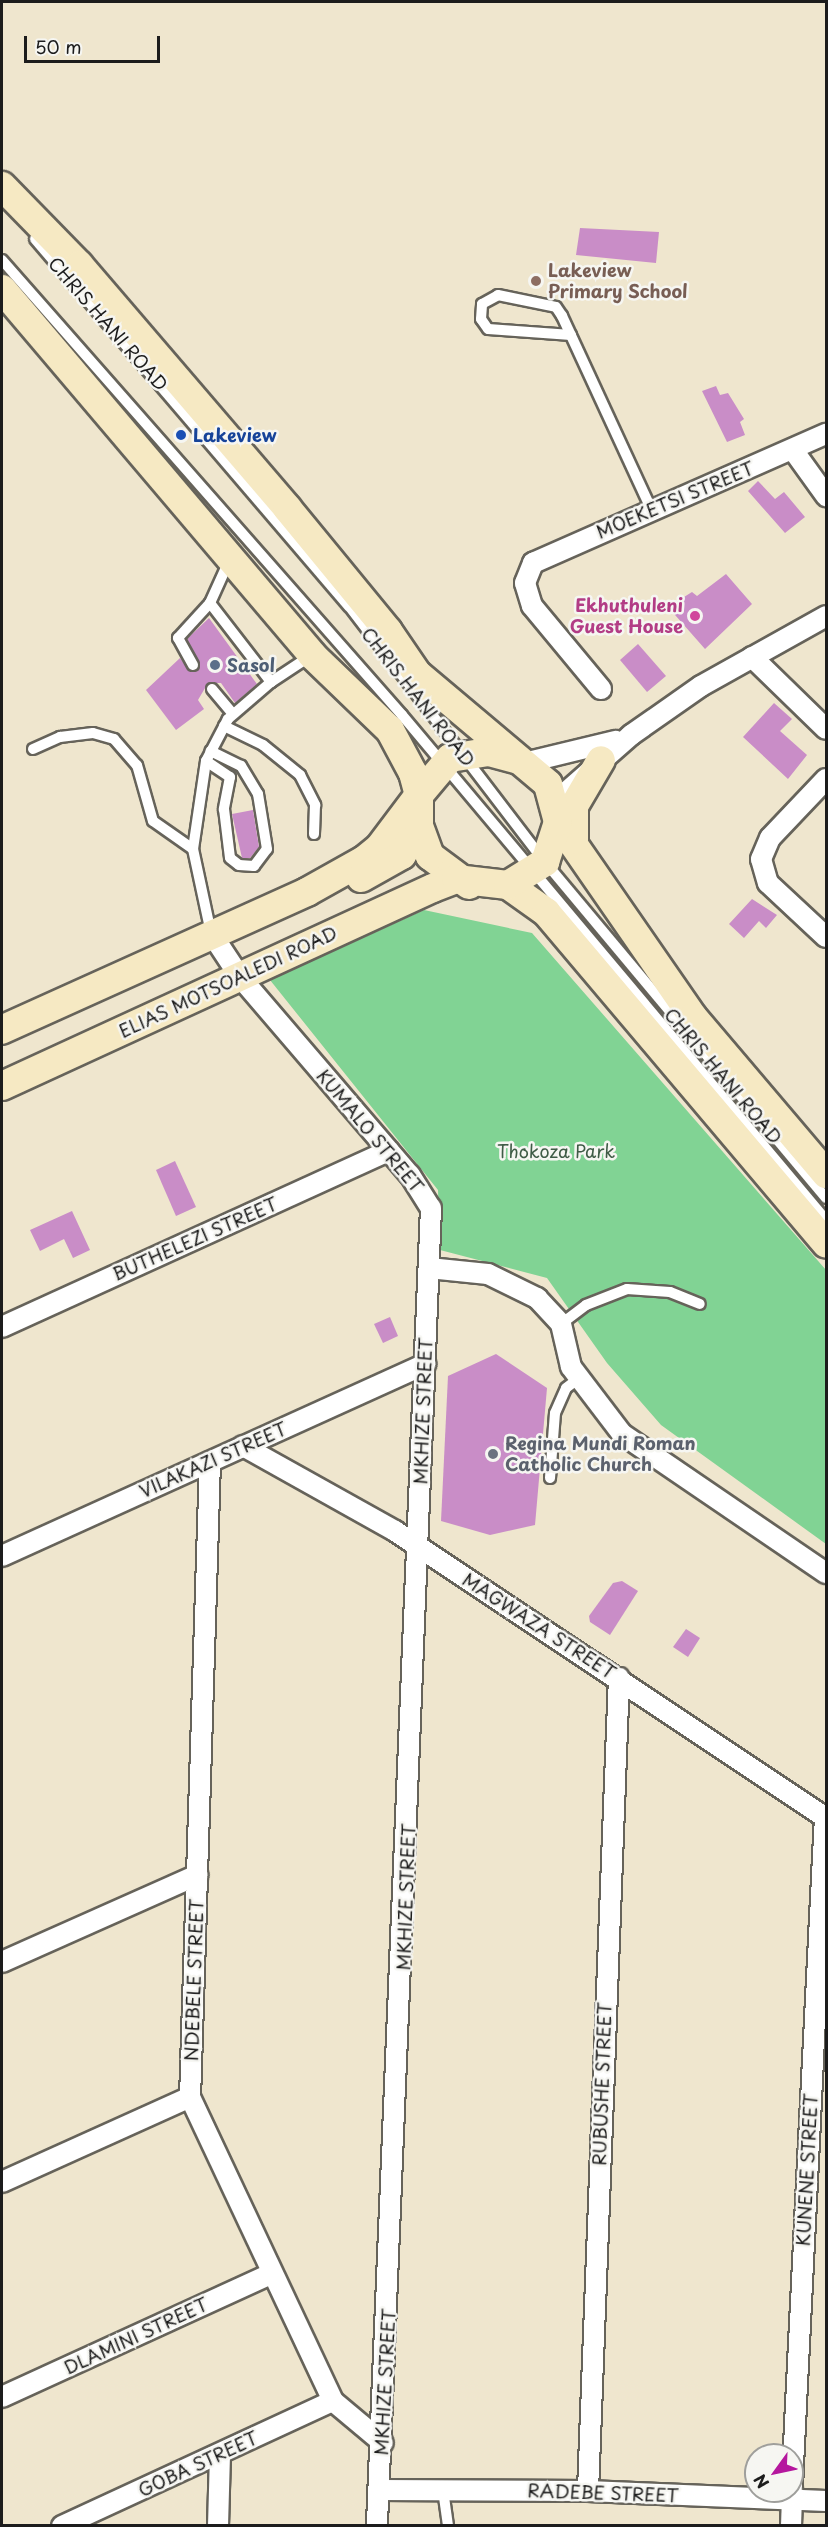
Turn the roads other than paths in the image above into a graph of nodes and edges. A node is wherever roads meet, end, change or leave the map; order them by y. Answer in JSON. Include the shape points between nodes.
{"nodes":[{"id":1,"x":2,"y":186,"type":"edge"},
{"id":2,"x":2,"y":204,"type":"edge"},
{"id":3,"x":2,"y":260,"type":"edge"},
{"id":4,"x":2,"y":289,"type":"edge"},
{"id":5,"x":571,"y":335,"type":"junction"},
{"id":6,"x":826,"y":434,"type":"edge"},
{"id":7,"x":793,"y":450,"type":"junction"},
{"id":8,"x":826,"y":496,"type":"edge"},
{"id":9,"x":651,"y":509,"type":"junction"},
{"id":10,"x":230,"y":559,"type":"junction"},
{"id":11,"x":210,"y":603,"type":"junction"},
{"id":12,"x":826,"y":616,"type":"edge"},
{"id":13,"x":312,"y":655,"type":"junction"},
{"id":14,"x":752,"y":657,"type":"junction"},
{"id":15,"x":193,"y":665,"type":"dead end"},
{"id":16,"x":416,"y":672,"type":"junction"},
{"id":17,"x":271,"y":682,"type":"junction"},
{"id":18,"x":601,"y":688,"type":"dead end"},
{"id":19,"x":212,"y":689,"type":"dead end"},
{"id":20,"x":232,"y":713,"type":"junction"},
{"id":21,"x":224,"y":726,"type":"junction"},
{"id":22,"x":826,"y":729,"type":"edge"},
{"id":23,"x":632,"y":735,"type":"junction"},
{"id":24,"x":33,"y":749,"type":"dead end"},
{"id":25,"x":208,"y":756,"type":"junction"},
{"id":26,"x":465,"y":756,"type":"junction"},
{"id":27,"x":601,"y":760,"type":"junction"},
{"id":28,"x":524,"y":763,"type":"junction"},
{"id":29,"x":826,"y":779,"type":"edge"},
{"id":30,"x":419,"y":795,"type":"junction"},
{"id":31,"x":557,"y":811,"type":"junction"},
{"id":32,"x":419,"y":826,"type":"junction"},
{"id":33,"x":314,"y":834,"type":"dead end"},
{"id":34,"x":575,"y":846,"type":"junction"},
{"id":35,"x":193,"y":849,"type":"junction"},
{"id":36,"x":540,"y":867,"type":"junction"},
{"id":37,"x":456,"y":879,"type":"junction"},
{"id":38,"x":508,"y":885,"type":"junction"},
{"id":39,"x":306,"y":892,"type":"junction"},
{"id":40,"x":211,"y":933,"type":"junction"},
{"id":41,"x":826,"y":937,"type":"edge"},
{"id":42,"x":572,"y":944,"type":"junction"},
{"id":43,"x":240,"y":977,"type":"junction"},
{"id":44,"x":2,"y":1030,"type":"edge"},
{"id":45,"x":2,"y":1086,"type":"edge"},
{"id":46,"x":389,"y":1151,"type":"junction"},
{"id":47,"x":826,"y":1174,"type":"edge"},
{"id":48,"x":826,"y":1198,"type":"edge"},
{"id":49,"x":826,"y":1220,"type":"edge"},
{"id":50,"x":826,"y":1243,"type":"edge"},
{"id":51,"x":429,"y":1268,"type":"junction"},
{"id":52,"x":700,"y":1304,"type":"dead end"},
{"id":53,"x":561,"y":1324,"type":"junction"},
{"id":54,"x":2,"y":1327,"type":"edge"},
{"id":55,"x":425,"y":1364,"type":"junction"},
{"id":56,"x":578,"y":1379,"type":"junction"},
{"id":57,"x":243,"y":1446,"type":"junction"},
{"id":58,"x":210,"y":1462,"type":"junction"},
{"id":59,"x":550,"y":1478,"type":"dead end"},
{"id":60,"x":417,"y":1547,"type":"junction"},
{"id":61,"x":2,"y":1556,"type":"edge"},
{"id":62,"x":826,"y":1574,"type":"edge"},
{"id":63,"x":619,"y":1678,"type":"junction"},
{"id":64,"x":826,"y":1817,"type":"edge"},
{"id":65,"x":197,"y":1875,"type":"junction"},
{"id":66,"x":2,"y":1962,"type":"edge"},
{"id":67,"x":190,"y":2097,"type":"junction"},
{"id":68,"x":2,"y":2182,"type":"edge"},
{"id":69,"x":271,"y":2274,"type":"junction"},
{"id":70,"x":2,"y":2397,"type":"edge"},
{"id":71,"x":333,"y":2401,"type":"junction"},
{"id":72,"x":383,"y":2443,"type":"junction"},
{"id":73,"x":794,"y":2443,"type":"edge"},
{"id":74,"x":220,"y":2454,"type":"junction"},
{"id":75,"x":379,"y":2490,"type":"junction"},
{"id":76,"x":443,"y":2490,"type":"junction"},
{"id":77,"x":588,"y":2491,"type":"junction"},
{"id":78,"x":744,"y":2492,"type":"edge"},
{"id":79,"x":804,"y":2495,"type":"edge"},
{"id":80,"x":826,"y":2501,"type":"edge"},
{"id":81,"x":792,"y":2503,"type":"edge"},
{"id":82,"x":62,"y":2526,"type":"edge"},
{"id":83,"x":218,"y":2526,"type":"edge"},
{"id":84,"x":377,"y":2526,"type":"edge"},
{"id":85,"x":448,"y":2526,"type":"edge"},
{"id":86,"x":791,"y":2526,"type":"edge"}],
"edges":[{"from":1,"to":16,"type":"main road","name":"CHRIS HANI ROAD","via":[[79,265],[287,508]]},
{"from":2,"to":26,"type":"lane","name":"CHRIS HANI ROAD","via":[[349,606]]},
{"from":3,"to":26,"type":"lane","name":"CHRIS HANI ROAD"},
{"from":4,"to":10,"type":"main road"},
{"from":5,"to":5,"type":"lane","via":[[549,303],[498,295],[482,304],[481,319],[488,329]]},
{"from":5,"to":9,"type":"lane"},
{"from":6,"to":7,"type":"street","name":"MOEKETSI STREET"},
{"from":7,"to":8,"type":"street"},
{"from":7,"to":9,"type":"street","name":"MOEKETSI STREET"},
{"from":9,"to":18,"type":"street","name":"MOEKETSI STREET","via":[[539,558],[526,570],[525,593],[532,606]]},
{"from":10,"to":11,"type":"lane"},
{"from":10,"to":13,"type":"main road"},
{"from":11,"to":15,"type":"lane","via":[[178,638]]},
{"from":11,"to":17,"type":"lane"},
{"from":12,"to":14,"type":"street"},
{"from":13,"to":17,"type":"lane"},
{"from":13,"to":30,"type":"main road","via":[[390,730],[414,773]]},
{"from":14,"to":22,"type":"street"},
{"from":14,"to":23,"type":"street"},
{"from":16,"to":26,"type":"main road","name":"CHRIS HANI ROAD"},
{"from":16,"to":28,"type":"main road"},
{"from":17,"to":20,"type":"lane"},
{"from":19,"to":20,"type":"lane"},
{"from":20,"to":21,"type":"lane"},
{"from":21,"to":25,"type":"lane"},
{"from":21,"to":33,"type":"lane","via":[[263,745],[300,775],[315,805]]},
{"from":23,"to":27,"type":"street"},
{"from":23,"to":28,"type":"street","via":[[597,748]]},
{"from":24,"to":35,"type":"lane","via":[[60,737],[93,733],[114,739],[137,765],[153,821]]},
{"from":25,"to":25,"type":"lane","via":[[241,766],[258,794],[267,849],[254,866],[238,865],[230,858],[224,809],[230,777]]},
{"from":25,"to":35,"type":"lane"},
{"from":26,"to":28,"type":"main road"},
{"from":26,"to":30,"type":"main road"},
{"from":26,"to":36,"type":"lane","name":"CHRIS HANI ROAD"},
{"from":26,"to":36,"type":"lane","name":"CHRIS HANI ROAD"},
{"from":27,"to":31,"type":"street"},
{"from":27,"to":34,"type":"main road","via":[[574,806]]},
{"from":28,"to":31,"type":"main road","via":[[548,784]]},
{"from":29,"to":41,"type":"street","via":[[770,838],[761,859],[768,883]]},
{"from":30,"to":32,"type":"main road"},
{"from":30,"to":39,"type":"main road","via":[[379,848]]},
{"from":31,"to":34,"type":"main road","name":"CHRIS HANI ROAD"},
{"from":31,"to":36,"type":"main road"},
{"from":32,"to":37,"type":"main road","via":[[430,856]]},
{"from":32,"to":39,"type":"main road","via":[[407,850],[375,873]]},
{"from":34,"to":47,"type":"main road","name":"CHRIS HANI ROAD","via":[[693,1017]]},
{"from":35,"to":40,"type":"lane"},
{"from":36,"to":38,"type":"main road"},
{"from":36,"to":48,"type":"lane","name":"CHRIS HANI ROAD"},
{"from":36,"to":49,"type":"lane","name":"CHRIS HANI ROAD"},
{"from":37,"to":38,"type":"main road"},
{"from":37,"to":42,"type":"main road","via":[[531,915]]},
{"from":37,"to":43,"type":"main road","name":"ELIAS MOTSOALEDI ROAD"},
{"from":38,"to":42,"type":"main road","name":"CHRIS HANI ROAD","via":[[546,912]]},
{"from":39,"to":40,"type":"main road"},
{"from":40,"to":43,"type":"street","name":"KUMALO STREET"},
{"from":40,"to":44,"type":"main road"},
{"from":42,"to":50,"type":"main road","name":"CHRIS HANI ROAD"},
{"from":43,"to":45,"type":"main road","name":"ELIAS MOTSOALEDI ROAD"},
{"from":43,"to":46,"type":"street","name":"KUMALO STREET"},
{"from":46,"to":51,"type":"street","name":"KUMALO STREET","via":[[430,1208]]},
{"from":46,"to":54,"type":"street","name":"BUTHELEZI STREET"},
{"from":51,"to":53,"type":"street","via":[[512,1282],[551,1309]]},
{"from":51,"to":55,"type":"street","name":"MKHIZE STREET"},
{"from":52,"to":53,"type":"lane","via":[[670,1292],[627,1289],[586,1305]]},
{"from":53,"to":56,"type":"street"},
{"from":55,"to":57,"type":"street","name":"VILAKAZI STREET"},
{"from":55,"to":60,"type":"street","name":"MKHIZE STREET"},
{"from":56,"to":59,"type":"lane","via":[[566,1388],[555,1413]]},
{"from":56,"to":62,"type":"street","via":[[634,1445]]},
{"from":57,"to":58,"type":"street","name":"VILAKAZI STREET"},
{"from":57,"to":60,"type":"street","name":"MAGWAZA STREET"},
{"from":58,"to":61,"type":"street","name":"VILAKAZI STREET"},
{"from":58,"to":65,"type":"street","name":"NDEBELE STREET"},
{"from":60,"to":63,"type":"street","name":"MAGWAZA STREET"},
{"from":60,"to":72,"type":"street","name":"MKHIZE STREET"},
{"from":63,"to":64,"type":"street","name":"MAGWAZA STREET"},
{"from":63,"to":77,"type":"street","name":"RUBUSHE STREET"},
{"from":64,"to":73,"type":"street","name":"KUNENE STREET"},
{"from":65,"to":66,"type":"street"},
{"from":65,"to":67,"type":"street","name":"NDEBELE STREET"},
{"from":67,"to":68,"type":"street"},
{"from":67,"to":69,"type":"street","name":"NDEBELE STREET"},
{"from":69,"to":70,"type":"street","name":"DLAMINI STREET"},
{"from":69,"to":71,"type":"street","name":"NDEBELE STREET"},
{"from":71,"to":72,"type":"street","name":"NDEBELE STREET"},
{"from":71,"to":74,"type":"street","name":"GOBA STREET"},
{"from":72,"to":75,"type":"street","name":"MKHIZE STREET"},
{"from":74,"to":82,"type":"street","name":"GOBA STREET"},
{"from":74,"to":83,"type":"street"},
{"from":75,"to":76,"type":"street","name":"RADEBE STREET"},
{"from":75,"to":84,"type":"street","name":"MKHIZE STREET"},
{"from":76,"to":77,"type":"street","name":"RADEBE STREET"},
{"from":76,"to":85,"type":"lane"},
{"from":77,"to":78,"type":"street","name":"RADEBE STREET"},
{"from":79,"to":80,"type":"street","name":"RADEBE STREET"},
{"from":81,"to":86,"type":"street","name":"KUNENE STREET"}]}
